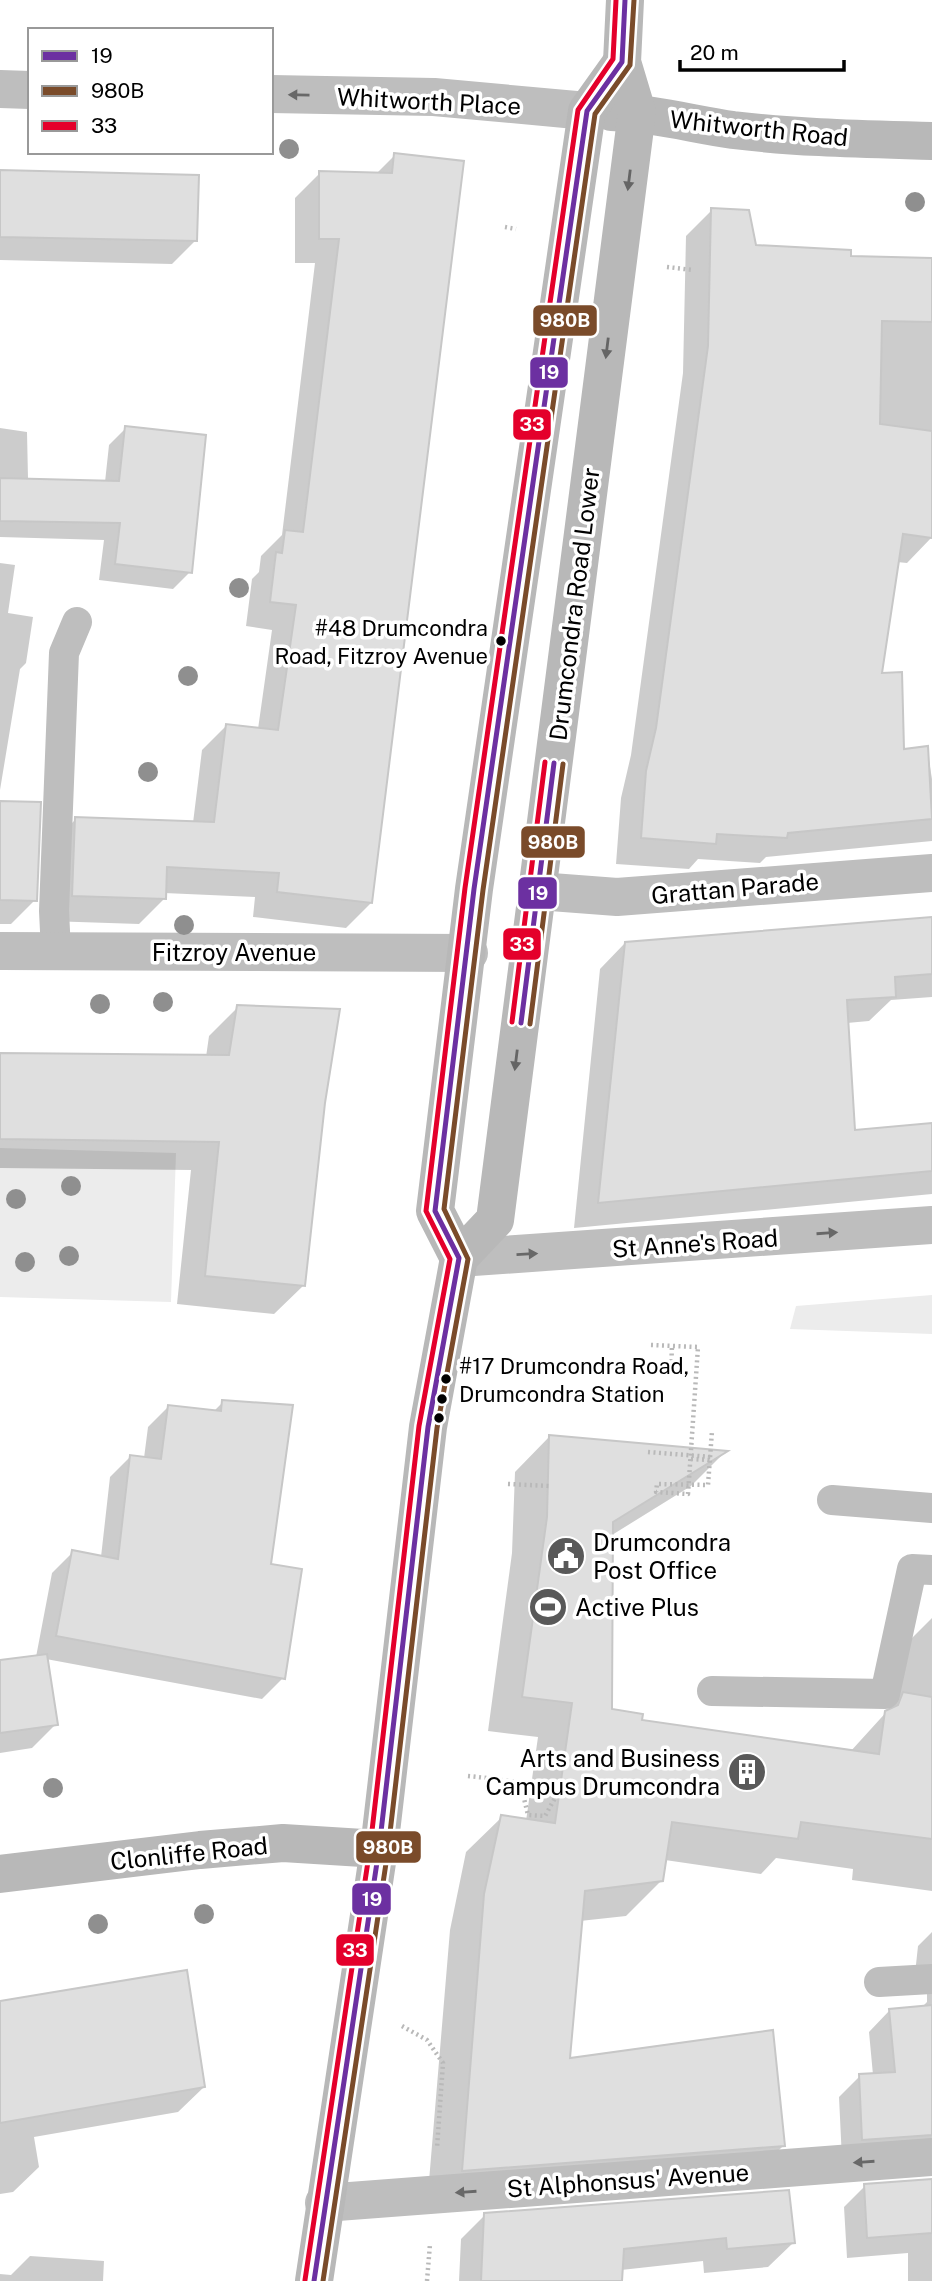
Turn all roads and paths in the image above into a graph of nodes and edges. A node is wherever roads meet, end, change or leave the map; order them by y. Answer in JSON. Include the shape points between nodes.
{"nodes":[{"id":1,"x":625,"y":0,"type":"edge"},
{"id":2,"x":621,"y":53,"type":"junction"},
{"id":3,"x":0,"y":89,"type":"edge"},
{"id":4,"x":28,"y":90,"type":"edge"},
{"id":5,"x":273,"y":94,"type":"edge"},
{"id":6,"x":587,"y":111,"type":"junction"},
{"id":7,"x":637,"y":113,"type":"junction"},
{"id":8,"x":932,"y":141,"type":"edge"},
{"id":9,"x":505,"y":227,"type":"dead end"},
{"id":10,"x":516,"y":229,"type":"dead end"},
{"id":11,"x":667,"y":267,"type":"dead end"},
{"id":12,"x":693,"y":270,"type":"dead end"},
{"id":13,"x":77,"y":622,"type":"dead end"},
{"id":14,"x":932,"y":873,"type":"edge"},
{"id":15,"x":538,"y":891,"type":"junction"},
{"id":16,"x":0,"y":951,"type":"edge"},
{"id":17,"x":56,"y":951,"type":"junction"},
{"id":18,"x":469,"y":953,"type":"junction"},
{"id":19,"x":932,"y":1225,"type":"edge"},
{"id":20,"x":458,"y":1258,"type":"junction"},
{"id":21,"x":650,"y":1345,"type":"dead end"},
{"id":22,"x":672,"y":1345,"type":"junction"},
{"id":23,"x":671,"y":1372,"type":"dead end"},
{"id":24,"x":712,"y":1431,"type":"dead end"},
{"id":25,"x":649,"y":1452,"type":"dead end"},
{"id":26,"x":691,"y":1458,"type":"junction"},
{"id":27,"x":710,"y":1458,"type":"junction"},
{"id":28,"x":508,"y":1484,"type":"dead end"},
{"id":29,"x":549,"y":1486,"type":"dead end"},
{"id":30,"x":832,"y":1500,"type":"dead end"},
{"id":31,"x":932,"y":1508,"type":"edge"},
{"id":32,"x":932,"y":1570,"type":"edge"},
{"id":33,"x":712,"y":1691,"type":"dead end"},
{"id":34,"x":468,"y":1776,"type":"dead end"},
{"id":35,"x":520,"y":1782,"type":"junction"},
{"id":36,"x":379,"y":1849,"type":"junction"},
{"id":37,"x":0,"y":1874,"type":"edge"},
{"id":38,"x":932,"y":1979,"type":"edge"},
{"id":39,"x":879,"y":1982,"type":"dead end"},
{"id":40,"x":355,"y":2000,"type":"junction"},
{"id":41,"x":932,"y":2157,"type":"edge"},
{"id":42,"x":434,"y":2194,"type":"junction"},
{"id":43,"x":324,"y":2203,"type":"junction"},
{"id":44,"x":314,"y":2281,"type":"edge"},
{"id":45,"x":427,"y":2281,"type":"edge"}],
"edges":[{"from":1,"to":2,"type":"main road"},
{"from":2,"to":6,"type":"main road"},
{"from":2,"to":7,"type":"main road","name":"Drumcondra Road Lower"},
{"from":3,"to":4,"type":"street"},
{"from":6,"to":5,"type":"street","name":"Whitworth Place","one_way":true,"via":[[434,97]]},
{"from":6,"to":7,"type":"main road","name":"Whitworth Road"},
{"from":6,"to":18,"type":"main road","via":[[474,889]]},
{"from":7,"to":8,"type":"main road","name":"Whitworth Road","via":[[733,130]]},
{"from":7,"to":15,"type":"main road","name":"Drumcondra Road Lower","one_way":true},
{"from":9,"to":10,"type":"path"},
{"from":11,"to":12,"type":"path"},
{"from":13,"to":17,"type":"lane","via":[[64,653]]},
{"from":14,"to":15,"type":"street","name":"Grattan Parade","via":[[617,898]]},
{"from":15,"to":20,"type":"main road","name":"Drumcondra Road Lower","one_way":true,"via":[[495,1220]]},
{"from":16,"to":17,"type":"street","name":"Fitzroy Avenue"},
{"from":17,"to":18,"type":"street","name":"Fitzroy Avenue"},
{"from":18,"to":20,"type":"main road","via":[[435,1211]]},
{"from":20,"to":19,"type":"street","name":"St Anne's Road","one_way":true},
{"from":20,"to":36,"type":"main road","via":[[428,1427]]},
{"from":21,"to":22,"type":"path"},
{"from":22,"to":23,"type":"path"},
{"from":22,"to":26,"type":"path","via":[[698,1347]]},
{"from":24,"to":27,"type":"path"},
{"from":25,"to":27,"type":"path"},
{"from":26,"to":27,"type":"path"},
{"from":26,"to":27,"type":"path","via":[[688,1494],[656,1492],[657,1484],[708,1485]]},
{"from":28,"to":29,"type":"path"},
{"from":30,"to":31,"type":"lane"},
{"from":32,"to":33,"type":"lane","via":[[912,1569],[885,1694]]},
{"from":34,"to":35,"type":"path"},
{"from":35,"to":35,"type":"path","via":[[560,1789],[545,1816],[528,1815]]},
{"from":36,"to":37,"type":"main road","name":"Clonliffe Road","via":[[283,1843]]},
{"from":36,"to":40,"type":"main road"},
{"from":38,"to":39,"type":"lane"},
{"from":40,"to":42,"type":"path","via":[[427,2040],[443,2063]]},
{"from":40,"to":43,"type":"main road"},
{"from":41,"to":42,"type":"street","name":"St Alphonsus' Avenue","one_way":true},
{"from":42,"to":43,"type":"street","name":"St Alphonsus' Avenue"},
{"from":42,"to":45,"type":"path"},
{"from":43,"to":44,"type":"main road"}]}
